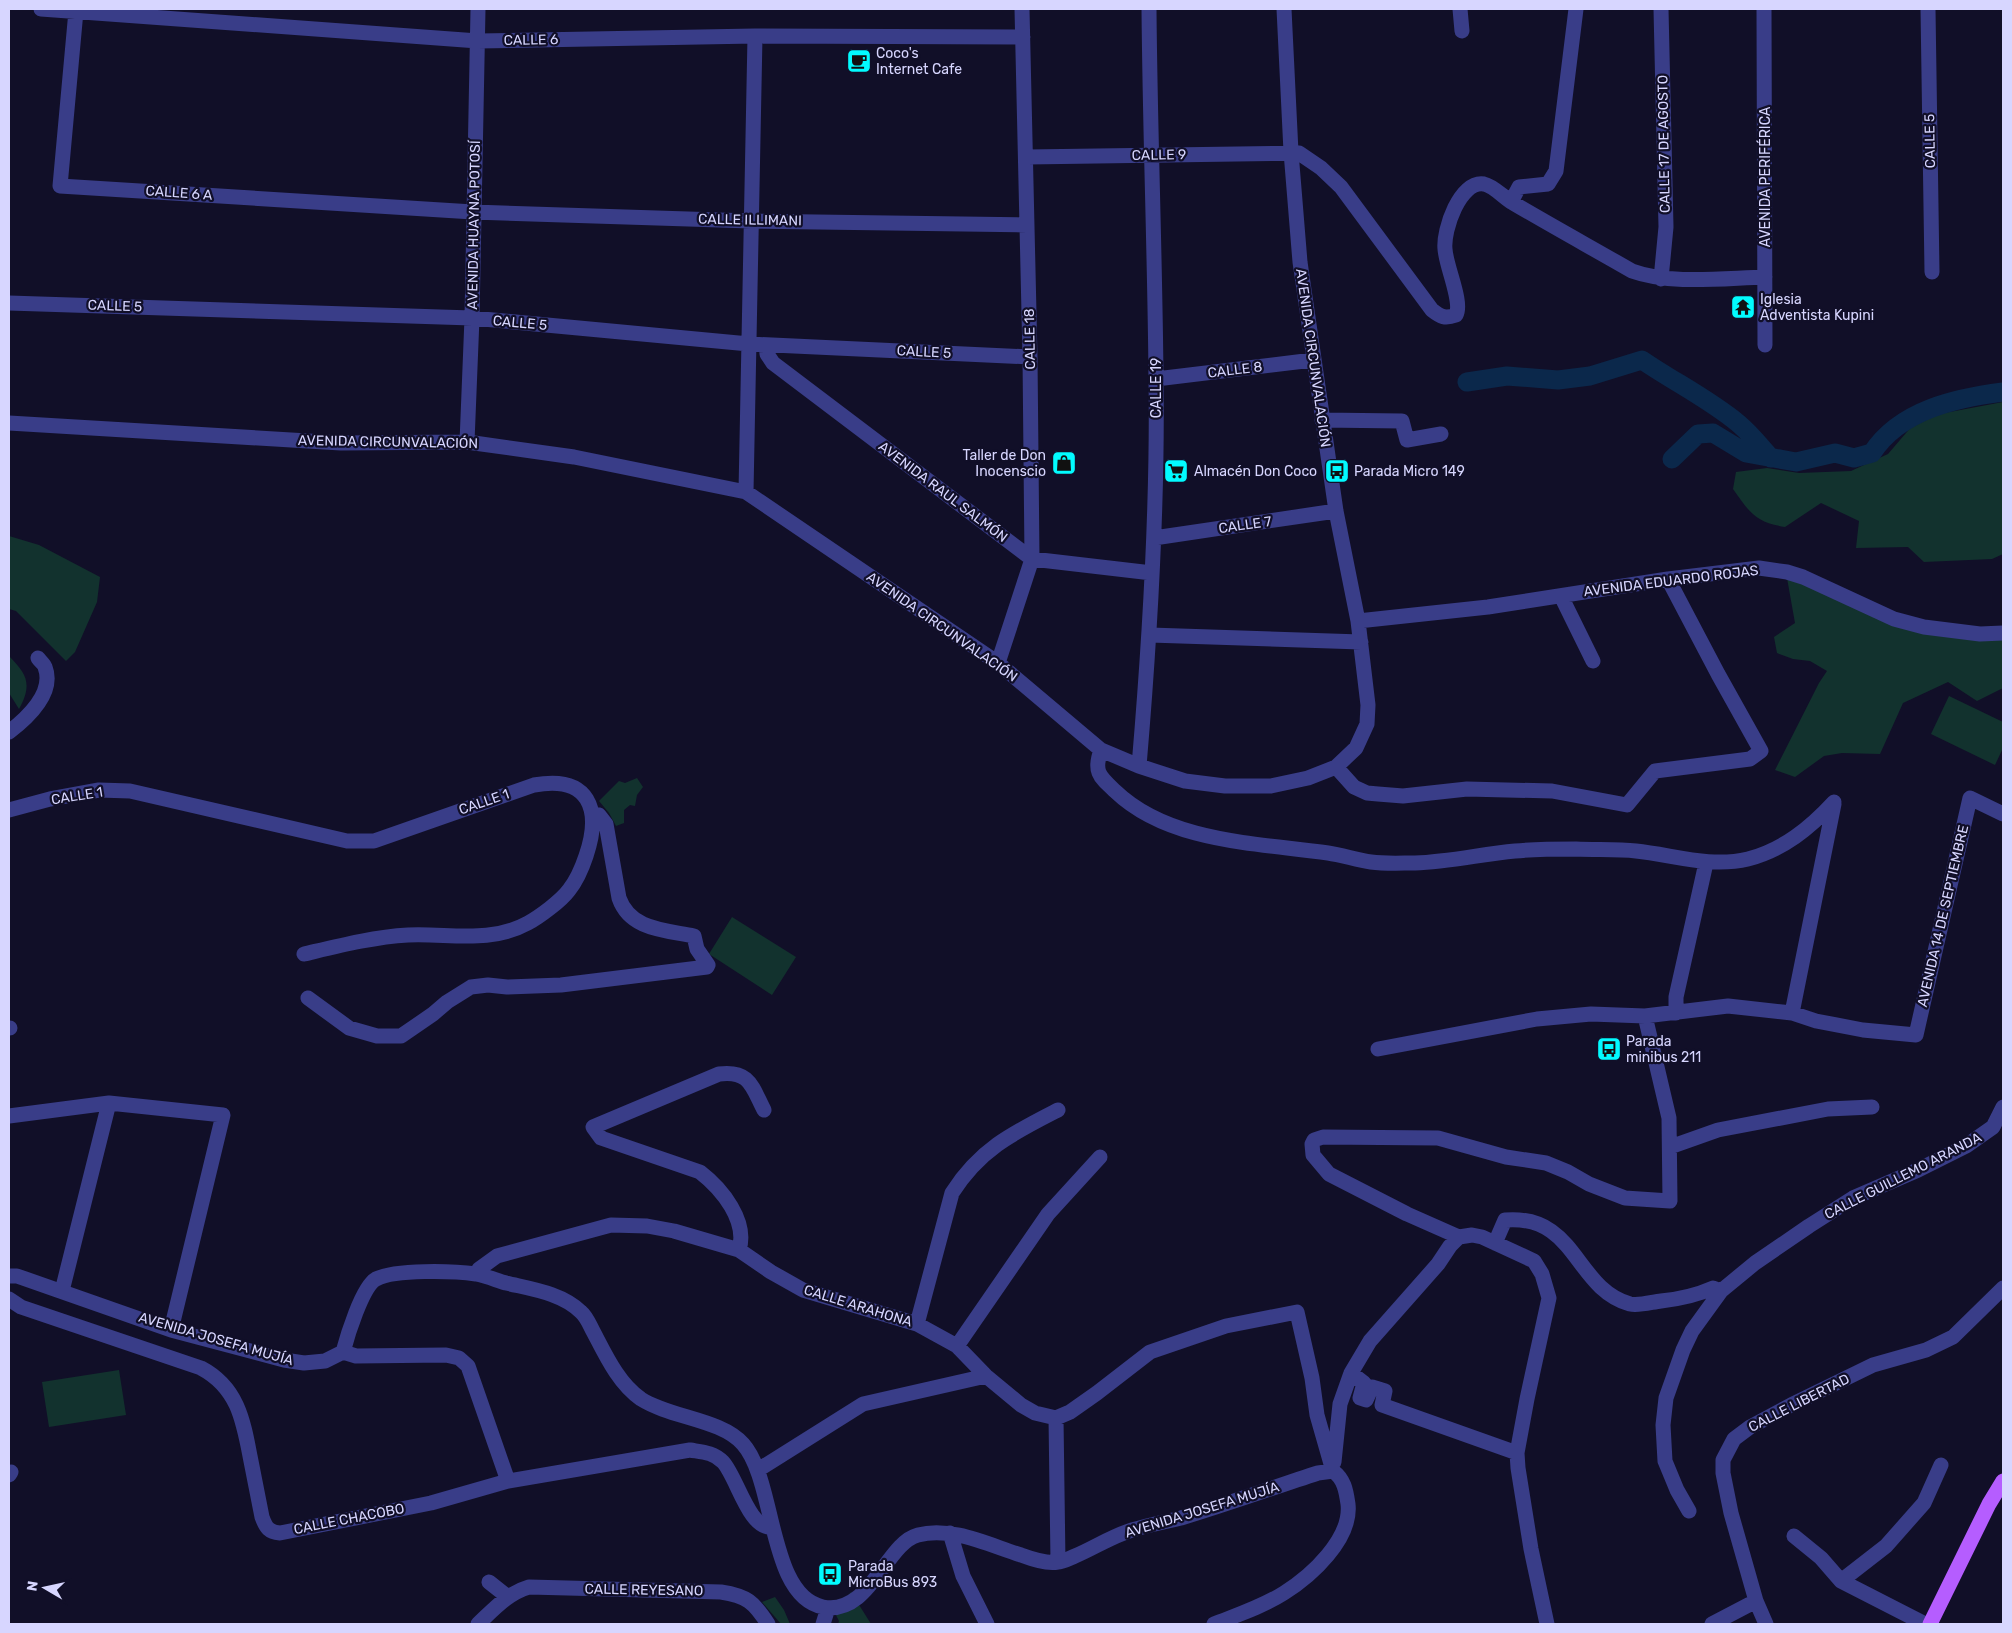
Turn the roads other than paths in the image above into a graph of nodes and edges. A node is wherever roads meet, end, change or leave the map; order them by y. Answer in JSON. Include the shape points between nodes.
{"nodes":[{"id":1,"x":41,"y":9,"type":"edge"},
{"id":2,"x":478,"y":9,"type":"edge"},
{"id":3,"x":1022,"y":9,"type":"edge"},
{"id":4,"x":1149,"y":9,"type":"edge"},
{"id":5,"x":1284,"y":9,"type":"edge"},
{"id":6,"x":1460,"y":9,"type":"edge"},
{"id":7,"x":1576,"y":9,"type":"edge"},
{"id":8,"x":1661,"y":9,"type":"edge"},
{"id":9,"x":1764,"y":9,"type":"edge"},
{"id":10,"x":1928,"y":9,"type":"edge"},
{"id":11,"x":76,"y":11,"type":"junction"},
{"id":12,"x":157,"y":12,"type":"edge"},
{"id":13,"x":1462,"y":31,"type":"dead end"},
{"id":14,"x":755,"y":36,"type":"junction"},
{"id":15,"x":1023,"y":37,"type":"junction"},
{"id":16,"x":478,"y":41,"type":"junction"},
{"id":17,"x":1291,"y":152,"type":"junction"},
{"id":18,"x":1151,"y":155,"type":"junction"},
{"id":19,"x":1027,"y":158,"type":"junction"},
{"id":20,"x":1510,"y":202,"type":"junction"},
{"id":21,"x":474,"y":212,"type":"junction"},
{"id":22,"x":751,"y":220,"type":"junction"},
{"id":23,"x":1027,"y":225,"type":"junction"},
{"id":24,"x":1932,"y":272,"type":"dead end"},
{"id":25,"x":1765,"y":277,"type":"junction"},
{"id":26,"x":1661,"y":279,"type":"junction"},
{"id":27,"x":9,"y":302,"type":"edge"},
{"id":28,"x":472,"y":318,"type":"junction"},
{"id":29,"x":749,"y":344,"type":"junction"},
{"id":30,"x":766,"y":345,"type":"junction"},
{"id":31,"x":1765,"y":345,"type":"dead end"},
{"id":32,"x":1030,"y":357,"type":"junction"},
{"id":33,"x":1313,"y":360,"type":"junction"},
{"id":34,"x":1156,"y":379,"type":"junction"},
{"id":35,"x":1322,"y":420,"type":"junction"},
{"id":36,"x":9,"y":423,"type":"edge"},
{"id":37,"x":1441,"y":434,"type":"dead end"},
{"id":38,"x":467,"y":442,"type":"junction"},
{"id":39,"x":746,"y":492,"type":"junction"},
{"id":40,"x":1336,"y":512,"type":"junction"},
{"id":41,"x":1154,"y":538,"type":"junction"},
{"id":42,"x":1032,"y":559,"type":"junction"},
{"id":43,"x":1152,"y":574,"type":"junction"},
{"id":44,"x":1668,"y":579,"type":"junction"},
{"id":45,"x":1561,"y":596,"type":"junction"},
{"id":46,"x":1358,"y":621,"type":"junction"},
{"id":47,"x":2003,"y":633,"type":"edge"},
{"id":48,"x":1150,"y":634,"type":"junction"},
{"id":49,"x":1361,"y":642,"type":"junction"},
{"id":50,"x":38,"y":658,"type":"dead end"},
{"id":51,"x":1593,"y":661,"type":"dead end"},
{"id":52,"x":998,"y":663,"type":"junction"},
{"id":53,"x":9,"y":732,"type":"edge"},
{"id":54,"x":1100,"y":750,"type":"junction"},
{"id":55,"x":1139,"y":766,"type":"junction"},
{"id":56,"x":1336,"y":767,"type":"junction"},
{"id":57,"x":9,"y":810,"type":"edge"},
{"id":58,"x":593,"y":814,"type":"junction"},
{"id":59,"x":2003,"y":814,"type":"edge"},
{"id":60,"x":1706,"y":863,"type":"junction"},
{"id":61,"x":304,"y":954,"type":"dead end"},
{"id":62,"x":308,"y":998,"type":"dead end"},
{"id":63,"x":1676,"y":1012,"type":"junction"},
{"id":64,"x":1792,"y":1013,"type":"junction"},
{"id":65,"x":1645,"y":1016,"type":"junction"},
{"id":66,"x":1378,"y":1049,"type":"dead end"},
{"id":67,"x":109,"y":1103,"type":"junction"},
{"id":68,"x":1872,"y":1107,"type":"dead end"},
{"id":69,"x":2003,"y":1107,"type":"edge"},
{"id":70,"x":764,"y":1110,"type":"dead end"},
{"id":71,"x":1058,"y":1110,"type":"dead end"},
{"id":72,"x":9,"y":1116,"type":"edge"},
{"id":73,"x":1670,"y":1148,"type":"junction"},
{"id":74,"x":1100,"y":1157,"type":"dead end"},
{"id":75,"x":1459,"y":1237,"type":"junction"},
{"id":76,"x":1495,"y":1243,"type":"junction"},
{"id":77,"x":739,"y":1250,"type":"junction"},
{"id":78,"x":476,"y":1274,"type":"junction"},
{"id":79,"x":9,"y":1276,"type":"edge"},
{"id":80,"x":2003,"y":1288,"type":"edge"},
{"id":81,"x":62,"y":1291,"type":"junction"},
{"id":82,"x":1721,"y":1291,"type":"junction"},
{"id":83,"x":9,"y":1299,"type":"edge"},
{"id":84,"x":917,"y":1324,"type":"junction"},
{"id":85,"x":171,"y":1330,"type":"junction"},
{"id":86,"x":957,"y":1346,"type":"junction"},
{"id":87,"x":343,"y":1352,"type":"junction"},
{"id":88,"x":1351,"y":1373,"type":"junction"},
{"id":89,"x":986,"y":1376,"type":"junction"},
{"id":90,"x":1056,"y":1418,"type":"junction"},
{"id":91,"x":1517,"y":1453,"type":"junction"},
{"id":92,"x":1941,"y":1465,"type":"dead end"},
{"id":93,"x":758,"y":1470,"type":"junction"},
{"id":94,"x":1333,"y":1470,"type":"junction"},
{"id":95,"x":2003,"y":1481,"type":"edge"},
{"id":96,"x":508,"y":1482,"type":"junction"},
{"id":97,"x":1689,"y":1510,"type":"dead end"},
{"id":98,"x":772,"y":1527,"type":"junction"},
{"id":99,"x":950,"y":1533,"type":"junction"},
{"id":100,"x":1794,"y":1536,"type":"dead end"},
{"id":101,"x":1058,"y":1562,"type":"junction"},
{"id":102,"x":1842,"y":1581,"type":"junction"},
{"id":103,"x":489,"y":1582,"type":"dead end"},
{"id":104,"x":508,"y":1597,"type":"junction"},
{"id":105,"x":1756,"y":1601,"type":"junction"},
{"id":106,"x":828,"y":1608,"type":"junction"},
{"id":107,"x":478,"y":1624,"type":"edge"},
{"id":108,"x":768,"y":1624,"type":"edge"},
{"id":109,"x":823,"y":1624,"type":"edge"},
{"id":110,"x":987,"y":1624,"type":"edge"},
{"id":111,"x":1214,"y":1624,"type":"edge"},
{"id":112,"x":1547,"y":1624,"type":"edge"},
{"id":113,"x":1712,"y":1624,"type":"edge"},
{"id":114,"x":1766,"y":1624,"type":"edge"},
{"id":115,"x":1925,"y":1624,"type":"edge"},
{"id":116,"x":1930,"y":1624,"type":"edge"}],
"edges":[{"from":1,"to":11,"type":"street","name":"CALLE 6"},
{"from":2,"to":16,"type":"street","name":"AVENIDA HUAYNA POTOSÍ"},
{"from":3,"to":15,"type":"street","name":"CALLE 18"},
{"from":4,"to":18,"type":"street","name":"CALLE 19"},
{"from":5,"to":17,"type":"street","name":"AVENIDA CIRCUNVALACIÓN"},
{"from":6,"to":13,"type":"street"},
{"from":7,"to":20,"type":"street","via":[[1556,171],[1548,184],[1519,187]]},
{"from":8,"to":26,"type":"street","name":"CALLE 17 DE AGOSTO","via":[[1666,227]]},
{"from":9,"to":25,"type":"street","name":"AVENIDA PERIFÉRICA"},
{"from":10,"to":24,"type":"street","name":"CALLE 5"},
{"from":11,"to":12,"type":"street","name":"CALLE 6"},
{"from":11,"to":21,"type":"street","name":"CALLE 6 A","via":[[60,186]]},
{"from":12,"to":16,"type":"street","name":"CALLE 6"},
{"from":14,"to":15,"type":"street","name":"CALLE 6"},
{"from":14,"to":16,"type":"street","name":"CALLE 6"},
{"from":14,"to":22,"type":"street"},
{"from":15,"to":19,"type":"street","name":"CALLE 18"},
{"from":16,"to":21,"type":"street","name":"AVENIDA HUAYNA POTOSÍ"},
{"from":17,"to":18,"type":"street","name":"CALLE 9"},
{"from":17,"to":20,"type":"street","via":[[1299,153],[1314,163],[1341,187],[1432,310],[1441,317],[1456,315],[1459,310],[1445,246],[1448,222],[1456,206],[1474,184],[1486,184]]},
{"from":17,"to":33,"type":"street","name":"AVENIDA CIRCUNVALACIÓN","via":[[1300,262]]},
{"from":18,"to":19,"type":"street","name":"CALLE 9"},
{"from":18,"to":34,"type":"street","name":"CALLE 19"},
{"from":19,"to":23,"type":"street","name":"CALLE 18"},
{"from":20,"to":26,"type":"street","via":[[1632,271]]},
{"from":21,"to":22,"type":"street","name":"CALLE ILLIMANI"},
{"from":21,"to":28,"type":"street","name":"AVENIDA HUAYNA POTOSÍ"},
{"from":22,"to":23,"type":"street","name":"CALLE ILLIMANI"},
{"from":22,"to":29,"type":"street"},
{"from":23,"to":32,"type":"street","name":"CALLE 18"},
{"from":25,"to":26,"type":"street"},
{"from":25,"to":31,"type":"street","name":"AVENIDA PERIFÉRICA"},
{"from":27,"to":28,"type":"street","name":"CALLE 5"},
{"from":28,"to":29,"type":"street","name":"CALLE 5"},
{"from":28,"to":38,"type":"street","name":"AVENIDA HUAYNA POTOSÍ"},
{"from":29,"to":30,"type":"street","name":"CALLE 5"},
{"from":29,"to":39,"type":"street"},
{"from":30,"to":32,"type":"street","name":"CALLE 5"},
{"from":30,"to":42,"type":"street","name":"AVENIDA RAUL SALMÓN","via":[[773,363]]},
{"from":32,"to":42,"type":"street","name":"CALLE 18"},
{"from":33,"to":34,"type":"street","name":"CALLE 8"},
{"from":33,"to":35,"type":"street","name":"AVENIDA CIRCUNVALACIÓN"},
{"from":34,"to":41,"type":"street","name":"CALLE 19"},
{"from":35,"to":37,"type":"street","via":[[1402,420],[1407,440]]},
{"from":35,"to":40,"type":"street","name":"AVENIDA CIRCUNVALACIÓN"},
{"from":36,"to":38,"type":"street","name":"AVENIDA CIRCUNVALACIÓN","via":[[341,443]]},
{"from":38,"to":39,"type":"street","name":"AVENIDA CIRCUNVALACIÓN","via":[[574,457]]},
{"from":39,"to":52,"type":"street","name":"AVENIDA CIRCUNVALACIÓN"},
{"from":40,"to":41,"type":"street","name":"CALLE 7"},
{"from":40,"to":46,"type":"street","name":"AVENIDA CIRCUNVALACIÓN"},
{"from":41,"to":43,"type":"street","name":"CALLE 19"},
{"from":42,"to":43,"type":"street","name":"AVENIDA RAUL SALMÓN"},
{"from":42,"to":52,"type":"street","name":"CALLE 18"},
{"from":43,"to":48,"type":"street","name":"CALLE 19"},
{"from":44,"to":45,"type":"street","name":"AVENIDA EDUARDO ROJAS"},
{"from":44,"to":47,"type":"street","name":"AVENIDA EDUARDO ROJAS","via":[[1760,568],[1787,572],[1824,585],[1894,619],[1924,627],[1980,634]]},
{"from":44,"to":56,"type":"street","via":[[1761,751],[1750,759],[1655,770],[1628,805],[1552,791],[1467,789],[1403,796],[1367,793],[1354,787]]},
{"from":45,"to":46,"type":"street","name":"AVENIDA EDUARDO ROJAS"},
{"from":45,"to":51,"type":"street"},
{"from":46,"to":49,"type":"street","name":"AVENIDA CIRCUNVALACIÓN"},
{"from":48,"to":49,"type":"street"},
{"from":48,"to":55,"type":"street","name":"CALLE 19"},
{"from":49,"to":56,"type":"street","name":"AVENIDA CIRCUNVALACIÓN","via":[[1367,724],[1356,748]]},
{"from":50,"to":53,"type":"street","via":[[45,668],[46,683],[39,702]]},
{"from":52,"to":54,"type":"street","name":"AVENIDA CIRCUNVALACIÓN"},
{"from":54,"to":55,"type":"street","name":"AVENIDA CIRCUNVALACIÓN"},
{"from":54,"to":60,"type":"street","via":[[1096,761],[1101,778],[1123,799],[1162,823],[1198,834],[1372,862],[1417,863],[1519,850],[1576,849],[1636,851]]},
{"from":55,"to":56,"type":"street","name":"AVENIDA CIRCUNVALACIÓN","via":[[1185,781],[1225,786],[1271,786],[1308,778]]},
{"from":57,"to":58,"type":"street","name":"CALLE 1","via":[[99,790],[130,791],[347,841],[374,841],[549,782],[580,791]]},
{"from":58,"to":61,"type":"street","via":[[588,848],[569,891],[528,923],[503,934],[409,935],[359,941]]},
{"from":58,"to":62,"type":"street","name":"CALLE 1","via":[[599,815],[606,824],[618,898],[623,909],[650,928],[694,936],[697,949],[708,965],[561,985],[471,987],[401,1036],[377,1036],[350,1028]]},
{"from":59,"to":64,"type":"street","name":"AVENIDA 14 DE SEPTIEMBRE","via":[[1970,798],[1916,1035],[1863,1030]]},
{"from":60,"to":63,"type":"street","via":[[1676,997]]},
{"from":60,"to":64,"type":"street","via":[[1746,859],[1774,851],[1817,820],[1834,802]]},
{"from":63,"to":64,"type":"street","via":[[1728,1006]]},
{"from":63,"to":65,"type":"street"},
{"from":65,"to":66,"type":"street","via":[[1591,1014],[1537,1019]]},
{"from":65,"to":73,"type":"street","via":[[1669,1118]]},
{"from":67,"to":72,"type":"street"},
{"from":67,"to":81,"type":"street"},
{"from":67,"to":85,"type":"street","via":[[223,1116]]},
{"from":68,"to":73,"type":"street","via":[[1828,1109],[1718,1130]]},
{"from":69,"to":82,"type":"street","name":"CALLE GUILLEMO ARANDA","via":[[1993,1127],[1966,1146],[1853,1198],[1762,1258]]},
{"from":70,"to":77,"type":"street","via":[[750,1082],[734,1072],[719,1074],[593,1127],[601,1138],[700,1172],[711,1180],[734,1215],[741,1240]]},
{"from":71,"to":84,"type":"street","via":[[1008,1136],[979,1158],[961,1178],[952,1193]]},
{"from":73,"to":75,"type":"street","via":[[1670,1201],[1625,1198],[1546,1163],[1506,1157],[1438,1138],[1323,1137],[1314,1140],[1313,1155],[1330,1174]]},
{"from":74,"to":86,"type":"street","via":[[1048,1214]]},
{"from":75,"to":76,"type":"street","via":[[1472,1234]]},
{"from":75,"to":88,"type":"street","via":[[1370,1341]]},
{"from":76,"to":82,"type":"street","via":[[1505,1220],[1541,1225],[1561,1238],[1598,1284],[1611,1295],[1632,1304],[1683,1299],[1712,1288]]},
{"from":76,"to":91,"type":"street","via":[[1534,1260],[1549,1298]]},
{"from":77,"to":78,"type":"street","name":"CALLE ARAHONA","via":[[674,1231],[611,1225],[496,1256]]},
{"from":77,"to":84,"type":"street","name":"CALLE ARAHONA","via":[[803,1290]]},
{"from":78,"to":87,"type":"street","via":[[399,1274],[373,1281],[351,1324]]},
{"from":78,"to":93,"type":"street","via":[[570,1303],[584,1314],[620,1378],[640,1398],[670,1412],[728,1431],[744,1445]]},
{"from":79,"to":81,"type":"street","name":"AVENIDA JOSEFA MUJÍA"},
{"from":80,"to":105,"type":"street","name":"CALLE LIBERTAD","via":[[1953,1337],[1926,1350],[1873,1365],[1790,1405],[1734,1439],[1723,1460],[1723,1473]]},
{"from":81,"to":85,"type":"street","name":"AVENIDA JOSEFA MUJÍA"},
{"from":82,"to":97,"type":"street","name":"CALLE GUILLEMO ARANDA","via":[[1692,1331],[1666,1398],[1663,1425],[1665,1461]]},
{"from":83,"to":96,"type":"street","name":"CALLE CHACOBO","via":[[21,1307],[214,1374],[230,1391],[242,1416],[262,1517],[265,1526],[274,1532],[431,1503]]},
{"from":84,"to":86,"type":"street","name":"CALLE ARAHONA"},
{"from":85,"to":87,"type":"street","name":"AVENIDA JOSEFA MUJÍA","via":[[304,1363],[325,1361]]},
{"from":86,"to":89,"type":"street","name":"CALLE ARAHONA"},
{"from":87,"to":96,"type":"street","via":[[356,1356],[446,1355],[459,1358],[468,1366]]},
{"from":88,"to":91,"type":"street","via":[[1364,1383],[1360,1398],[1366,1400],[1372,1387],[1385,1391],[1382,1405]]},
{"from":88,"to":94,"type":"street","via":[[1340,1404]]},
{"from":89,"to":90,"type":"street","name":"CALLE ARAHONA","via":[[1020,1405],[1034,1413]]},
{"from":89,"to":93,"type":"street","via":[[863,1404]]},
{"from":90,"to":94,"type":"street","via":[[1097,1394],[1150,1352],[1226,1326],[1297,1312],[1317,1414]]},
{"from":90,"to":101,"type":"street"},
{"from":91,"to":112,"type":"street","via":[[1531,1550]]},
{"from":92,"to":102,"type":"street","via":[[1924,1503],[1886,1546]]},
{"from":93,"to":98,"type":"street"},
{"from":94,"to":101,"type":"street","name":"AVENIDA JOSEFA MUJÍA","via":[[1180,1518],[1130,1530]]},
{"from":94,"to":111,"type":"street","via":[[1341,1477],[1349,1510],[1337,1543],[1311,1572],[1285,1593]]},
{"from":95,"to":116,"type":"main road"},
{"from":96,"to":98,"type":"street","name":"CALLE CHACOBO","via":[[690,1450],[710,1453],[722,1461],[732,1475],[754,1519],[766,1528]]},
{"from":98,"to":106,"type":"street","via":[[797,1591],[819,1606]]},
{"from":99,"to":101,"type":"street","via":[[1037,1560]]},
{"from":99,"to":106,"type":"street","via":[[929,1532],[913,1536],[902,1543],[879,1576],[860,1595],[843,1605]]},
{"from":99,"to":110,"type":"street","via":[[963,1576]]},
{"from":100,"to":102,"type":"street"},
{"from":102,"to":115,"type":"street"},
{"from":103,"to":104,"type":"street"},
{"from":104,"to":107,"type":"street","name":"CALLE REYESANO"},
{"from":104,"to":108,"type":"street","name":"CALLE REYESANO","via":[[530,1587],[721,1592],[746,1598],[758,1608]]},
{"from":105,"to":113,"type":"street"},
{"from":105,"to":114,"type":"street","name":"CALLE LIBERTAD"},
{"from":106,"to":109,"type":"street"}]}
